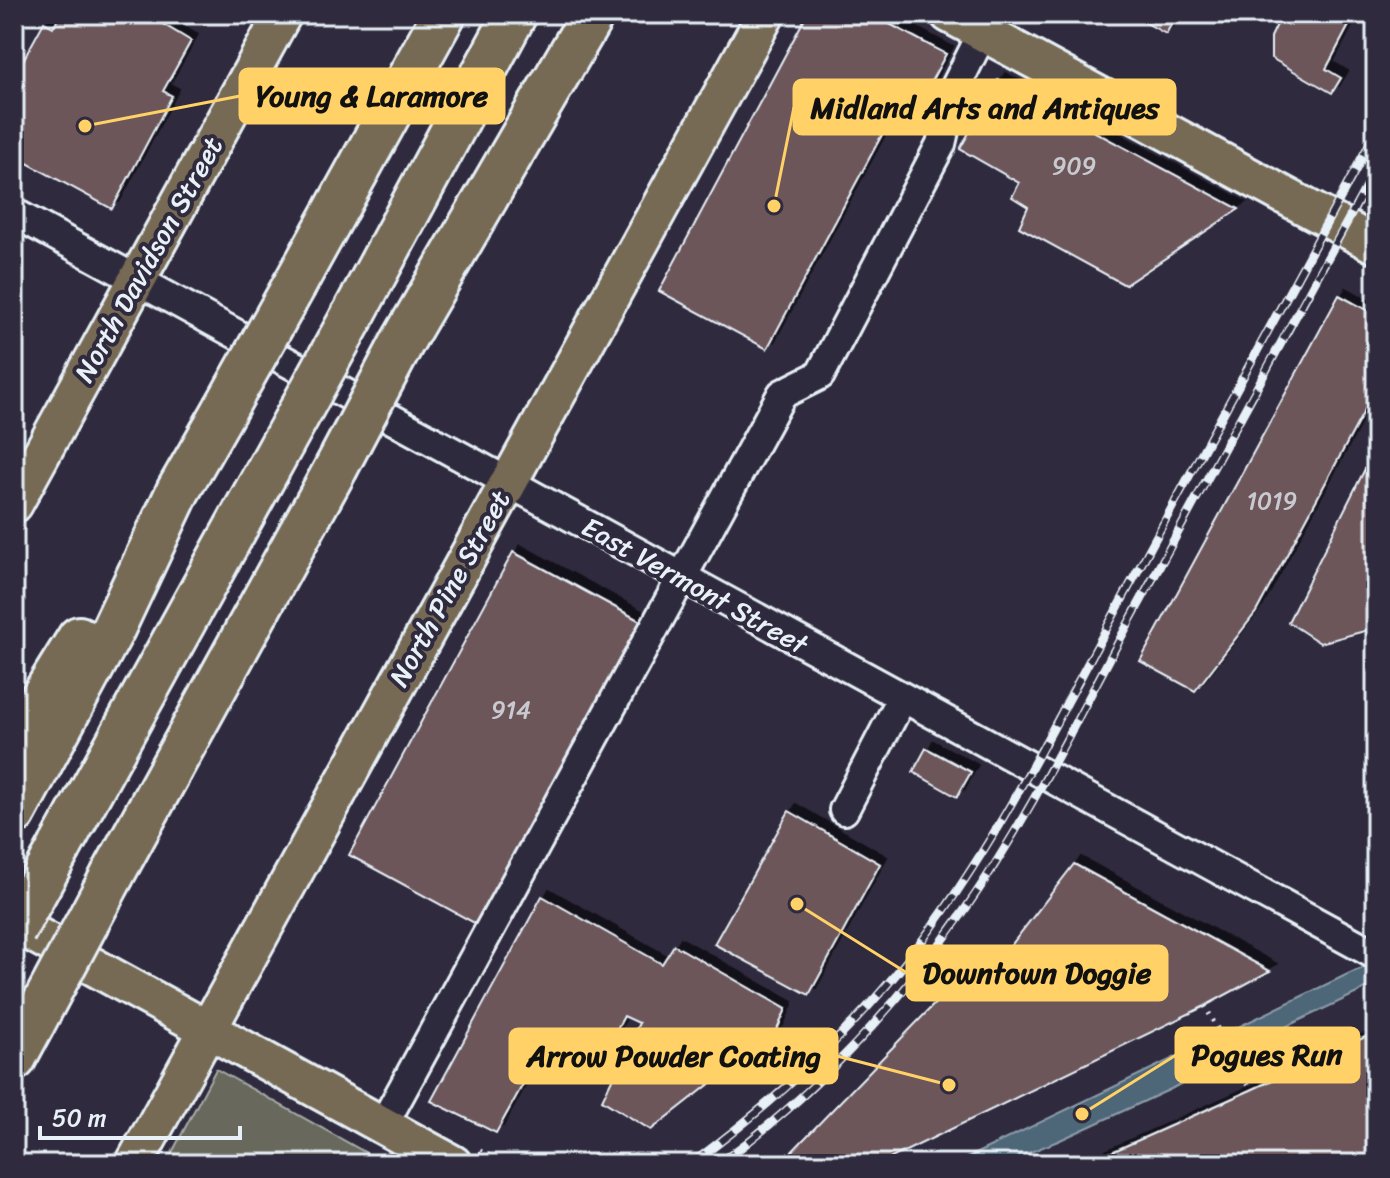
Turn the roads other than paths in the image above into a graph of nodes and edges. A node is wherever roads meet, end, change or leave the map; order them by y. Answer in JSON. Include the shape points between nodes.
{"nodes":[{"id":1,"x":283,"y":14,"type":"edge"},
{"id":2,"x":444,"y":14,"type":"edge"},
{"id":3,"x":515,"y":14,"type":"edge"},
{"id":4,"x":593,"y":14,"type":"edge"},
{"id":5,"x":766,"y":14,"type":"edge"},
{"id":6,"x":949,"y":14,"type":"edge"},
{"id":7,"x":987,"y":23,"type":"edge"},
{"id":8,"x":14,"y":213,"type":"edge"},
{"id":9,"x":1376,"y":245,"type":"edge"},
{"id":10,"x":136,"y":279,"type":"junction"},
{"id":11,"x":507,"y":483,"type":"junction"},
{"id":12,"x":178,"y":491,"type":"junction"},
{"id":13,"x":14,"y":504,"type":"edge"},
{"id":14,"x":680,"y":577,"type":"junction"},
{"id":15,"x":902,"y":698,"type":"junction"},
{"id":16,"x":14,"y":743,"type":"edge"},
{"id":17,"x":844,"y":810,"type":"dead end"},
{"id":18,"x":14,"y":813,"type":"edge"},
{"id":19,"x":14,"y":923,"type":"edge"},
{"id":20,"x":14,"y":931,"type":"edge"},
{"id":21,"x":1375,"y":955,"type":"edge"},
{"id":22,"x":208,"y":1029,"type":"junction"},
{"id":23,"x":14,"y":1059,"type":"edge"},
{"id":24,"x":383,"y":1125,"type":"junction"},
{"id":25,"x":134,"y":1164,"type":"edge"},
{"id":26,"x":453,"y":1164,"type":"edge"}],
"edges":[{"from":1,"to":10,"type":"main road","name":"North Davidson Street"},
{"from":2,"to":12,"type":"highway","bridge":true},
{"from":3,"to":20,"type":"highway","bridge":true},
{"from":4,"to":23,"type":"highway","bridge":true,"via":[[403,341]]},
{"from":5,"to":11,"type":"main road","name":"North Pine Street"},
{"from":6,"to":7,"type":"main road"},
{"from":7,"to":9,"type":"main road"},
{"from":7,"to":14,"type":"street","via":[[953,92],[941,144],[820,375],[782,394]]},
{"from":8,"to":10,"type":"street","name":"East Vermont Street"},
{"from":10,"to":11,"type":"street","name":"East Vermont Street"},
{"from":10,"to":13,"type":"main road","name":"North Davidson Street"},
{"from":11,"to":14,"type":"street","name":"East Vermont Street"},
{"from":11,"to":22,"type":"main road","name":"North Pine Street"},
{"from":12,"to":16,"type":"highway","via":[[96,608]]},
{"from":12,"to":18,"type":"highway","via":[[113,629]]},
{"from":14,"to":15,"type":"street","name":"East Vermont Street"},
{"from":14,"to":24,"type":"street"},
{"from":15,"to":17,"type":"street"},
{"from":15,"to":21,"type":"street","name":"East Vermont Street"},
{"from":19,"to":22,"type":"main road"},
{"from":22,"to":24,"type":"main road"},
{"from":22,"to":25,"type":"main road","name":"North Pine Street"},
{"from":24,"to":26,"type":"main road"}]}
